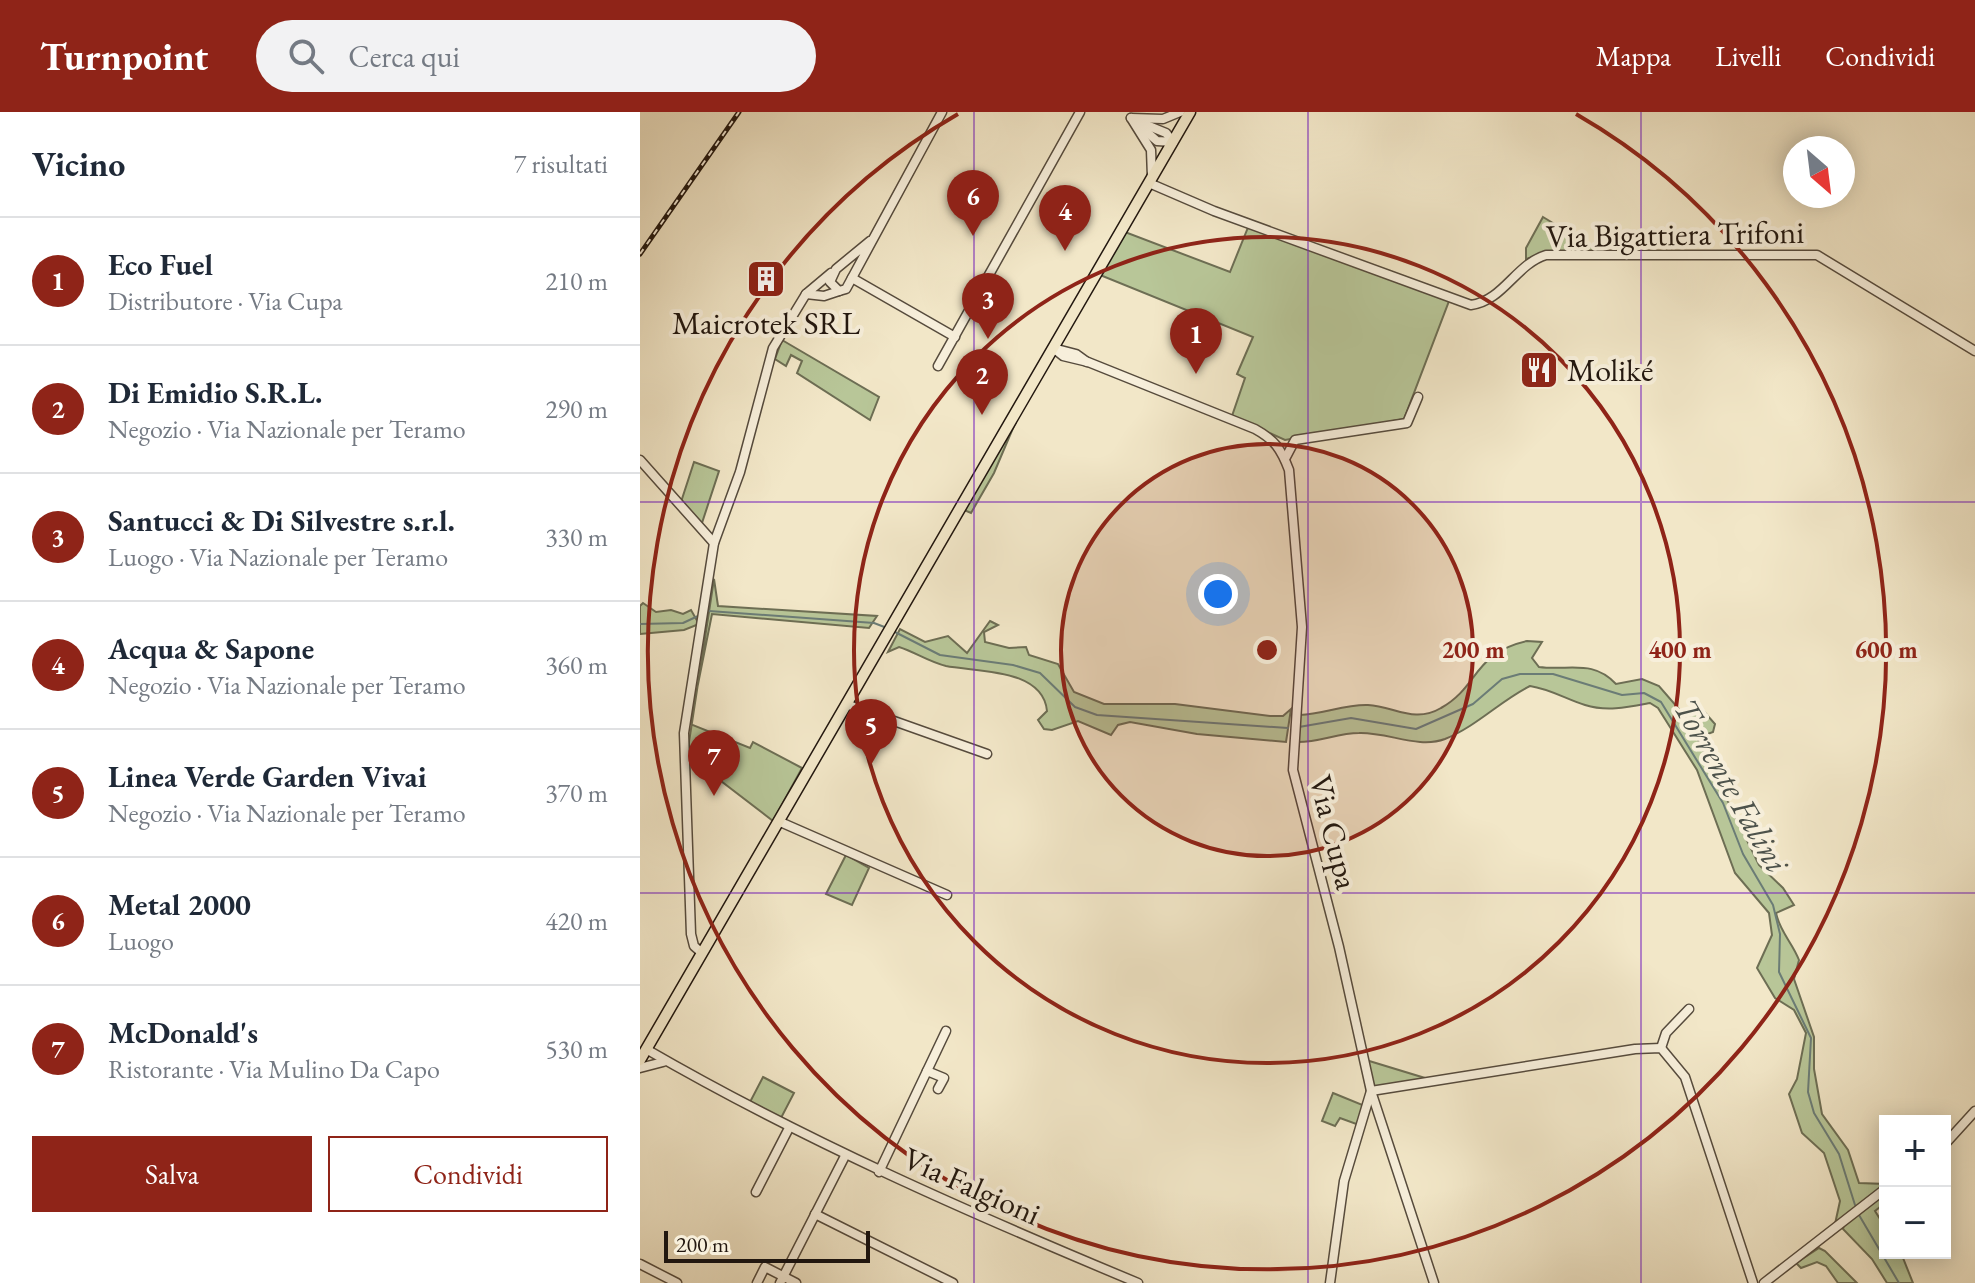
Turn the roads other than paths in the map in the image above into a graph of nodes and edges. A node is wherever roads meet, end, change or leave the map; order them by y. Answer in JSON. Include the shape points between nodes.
{"nodes":[{"id":1,"x":942,"y":112,"type":"edge"},
{"id":2,"x":1080,"y":112,"type":"edge"},
{"id":3,"x":1180,"y":112,"type":"edge"},
{"id":4,"x":1190,"y":112,"type":"edge"},
{"id":5,"x":1127,"y":115,"type":"edge"},
{"id":6,"x":1173,"y":142,"type":"junction"},
{"id":7,"x":1150,"y":180,"type":"junction"},
{"id":8,"x":870,"y":241,"type":"junction"},
{"id":9,"x":836,"y":269,"type":"junction"},
{"id":10,"x":852,"y":278,"type":"junction"},
{"id":11,"x":839,"y":291,"type":"junction"},
{"id":12,"x":806,"y":294,"type":"junction"},
{"id":13,"x":1064,"y":329,"type":"junction"},
{"id":14,"x":955,"y":337,"type":"junction"},
{"id":15,"x":1053,"y":348,"type":"junction"},
{"id":16,"x":1975,"y":351,"type":"edge"},
{"id":17,"x":1073,"y":357,"type":"junction"},
{"id":18,"x":938,"y":366,"type":"dead end"},
{"id":19,"x":1040,"y":370,"type":"junction"},
{"id":20,"x":1418,"y":397,"type":"dead end"},
{"id":21,"x":1285,"y":459,"type":"junction"},
{"id":22,"x":640,"y":460,"type":"edge"},
{"id":23,"x":714,"y":543,"type":"junction"},
{"id":24,"x":846,"y":704,"type":"junction"},
{"id":25,"x":987,"y":754,"type":"dead end"},
{"id":26,"x":778,"y":821,"type":"junction"},
{"id":27,"x":947,"y":895,"type":"dead end"},
{"id":28,"x":702,"y":953,"type":"junction"},
{"id":29,"x":1689,"y":1009,"type":"dead end"},
{"id":30,"x":946,"y":1031,"type":"dead end"},
{"id":31,"x":1661,"y":1048,"type":"junction"},
{"id":32,"x":643,"y":1054,"type":"edge"},
{"id":33,"x":671,"y":1064,"type":"junction"},
{"id":34,"x":640,"y":1068,"type":"edge"},
{"id":35,"x":927,"y":1071,"type":"junction"},
{"id":36,"x":938,"y":1089,"type":"dead end"},
{"id":37,"x":1371,"y":1091,"type":"junction"},
{"id":38,"x":1975,"y":1111,"type":"edge"},
{"id":39,"x":789,"y":1128,"type":"junction"},
{"id":40,"x":1951,"y":1137,"type":"edge"},
{"id":41,"x":845,"y":1156,"type":"junction"},
{"id":42,"x":879,"y":1172,"type":"junction"},
{"id":43,"x":756,"y":1192,"type":"dead end"},
{"id":44,"x":1879,"y":1194,"type":"edge"},
{"id":45,"x":815,"y":1214,"type":"junction"},
{"id":46,"x":640,"y":1264,"type":"edge"},
{"id":47,"x":782,"y":1280,"type":"edge"},
{"id":48,"x":677,"y":1283,"type":"edge"},
{"id":49,"x":757,"y":1283,"type":"edge"},
{"id":50,"x":796,"y":1283,"type":"edge"},
{"id":51,"x":953,"y":1283,"type":"edge"},
{"id":52,"x":1138,"y":1283,"type":"edge"},
{"id":53,"x":1330,"y":1283,"type":"edge"},
{"id":54,"x":1434,"y":1283,"type":"edge"},
{"id":55,"x":1753,"y":1283,"type":"edge"},
{"id":56,"x":1764,"y":1283,"type":"edge"}],
"edges":[{"from":1,"to":8,"type":"street"},
{"from":2,"to":14,"type":"street"},
{"from":3,"to":5,"type":"street","via":[[1163,119]]},
{"from":4,"to":6,"type":"main road"},
{"from":5,"to":6,"type":"street","via":[[1166,133]]},
{"from":5,"to":7,"type":"street","via":[[1151,150]]},
{"from":6,"to":7,"type":"main road"},
{"from":7,"to":13,"type":"main road"},
{"from":7,"to":16,"type":"street","name":"Via Bigattiera Trifoni","via":[[1214,211],[1471,305],[1489,298],[1525,264],[1546,255],[1817,255]]},
{"from":8,"to":9,"type":"street"},
{"from":8,"to":10,"type":"street"},
{"from":9,"to":11,"type":"street","via":[[830,282]]},
{"from":9,"to":12,"type":"street"},
{"from":10,"to":11,"type":"street"},
{"from":10,"to":14,"type":"street"},
{"from":11,"to":12,"type":"street"},
{"from":12,"to":23,"type":"street","via":[[773,348],[740,472]]},
{"from":13,"to":15,"type":"main road"},
{"from":13,"to":17,"type":"street"},
{"from":14,"to":18,"type":"street"},
{"from":15,"to":17,"type":"street"},
{"from":15,"to":19,"type":"main road"},
{"from":17,"to":19,"type":"street","via":[[1053,360]]},
{"from":17,"to":21,"type":"street","via":[[1255,429],[1273,439]]},
{"from":19,"to":24,"type":"main road"},
{"from":20,"to":21,"type":"street","via":[[1407,423],[1295,440]]},
{"from":21,"to":37,"type":"street","name":"Via Cupa","via":[[1302,627],[1293,770]]},
{"from":22,"to":23,"type":"street"},
{"from":23,"to":28,"type":"street","via":[[684,733],[691,934]]},
{"from":24,"to":25,"type":"street"},
{"from":24,"to":26,"type":"main road"},
{"from":26,"to":27,"type":"street"},
{"from":26,"to":28,"type":"main road"},
{"from":28,"to":32,"type":"main road"},
{"from":29,"to":31,"type":"street","via":[[1666,1033]]},
{"from":30,"to":35,"type":"street"},
{"from":31,"to":37,"type":"street"},
{"from":31,"to":55,"type":"street","via":[[1685,1077]]},
{"from":32,"to":33,"type":"street","name":"Via Falgioni"},
{"from":33,"to":34,"type":"street","via":[[658,1060]]},
{"from":33,"to":39,"type":"street","name":"Via Falgioni"},
{"from":35,"to":36,"type":"street","via":[[944,1078]]},
{"from":35,"to":42,"type":"street"},
{"from":37,"to":53,"type":"street","via":[[1344,1181]]},
{"from":37,"to":54,"type":"street","name":"Via Cupa"},
{"from":38,"to":40,"type":"street"},
{"from":39,"to":41,"type":"street","name":"Via Falgioni"},
{"from":39,"to":43,"type":"street"},
{"from":41,"to":42,"type":"street","name":"Via Falgioni"},
{"from":41,"to":45,"type":"street"},
{"from":42,"to":52,"type":"street","name":"Via Falgioni"},
{"from":44,"to":56,"type":"street"},
{"from":45,"to":47,"type":"street"},
{"from":45,"to":51,"type":"street"},
{"from":46,"to":48,"type":"street"},
{"from":47,"to":49,"type":"street","via":[[765,1267]]},
{"from":47,"to":50,"type":"street"}]}
